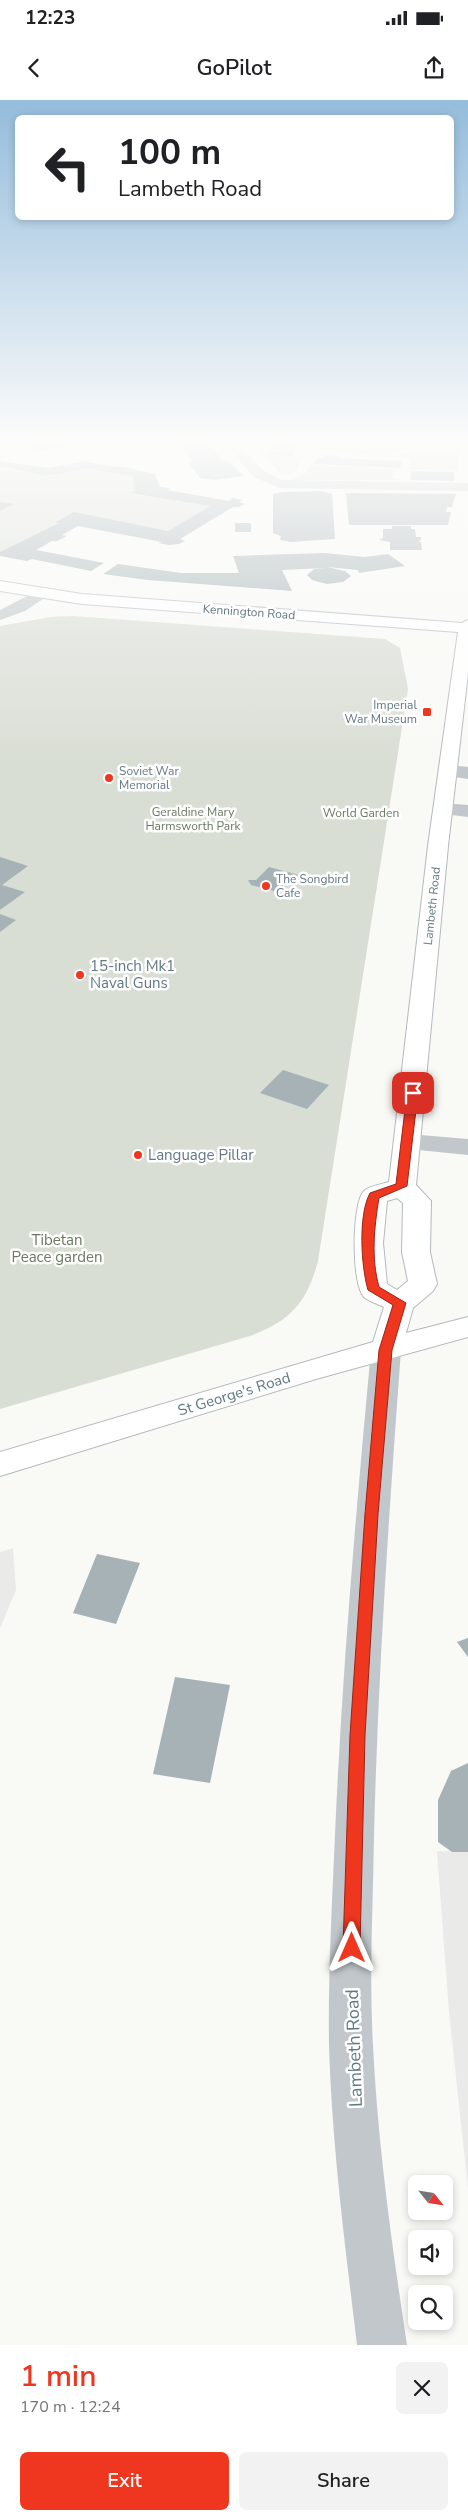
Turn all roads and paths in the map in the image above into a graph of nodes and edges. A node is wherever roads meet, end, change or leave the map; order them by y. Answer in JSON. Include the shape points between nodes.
{"nodes":[{"id":1,"x":0,"y":586,"type":"edge"},
{"id":2,"x":41,"y":594,"type":"junction"},
{"id":3,"x":0,"y":615,"type":"edge"},
{"id":4,"x":468,"y":627,"type":"edge"},
{"id":5,"x":458,"y":772,"type":"edge"},
{"id":6,"x":442,"y":810,"type":"junction"},
{"id":7,"x":468,"y":811,"type":"edge"},
{"id":8,"x":408,"y":1142,"type":"junction"},
{"id":9,"x":468,"y":1147,"type":"edge"},
{"id":10,"x":402,"y":1186,"type":"junction"},
{"id":11,"x":400,"y":1303,"type":"junction"},
{"id":12,"x":468,"y":1327,"type":"edge"},
{"id":13,"x":386,"y":1350,"type":"junction"},
{"id":14,"x":0,"y":1464,"type":"edge"},
{"id":15,"x":382,"y":2345,"type":"edge"}],
"edges":[{"from":1,"to":2,"type":"main road","name":"Kennington Road"},
{"from":2,"to":3,"type":"street"},
{"from":2,"to":4,"type":"main road","name":"Kennington Road","via":[[182,608]]},
{"from":4,"to":5,"type":"main road","name":"Lambeth Road","via":[[463,645]]},
{"from":5,"to":6,"type":"main road","name":"Lambeth Road"},
{"from":6,"to":7,"type":"street"},
{"from":6,"to":8,"type":"main road","name":"Lambeth Road"},
{"from":8,"to":9,"type":"street"},
{"from":8,"to":10,"type":"main road","name":"Lambeth Road"},
{"from":10,"to":11,"type":"main road","via":[[417,1201],[416,1252],[423,1284]]},
{"from":10,"to":11,"type":"main road","via":[[374,1196],[368,1229],[369,1271],[374,1290]]},
{"from":11,"to":13,"type":"main road","name":"Lambeth Road"},
{"from":12,"to":13,"type":"main road","name":"St George's Road"},
{"from":13,"to":14,"type":"main road","name":"St George's Road"},
{"from":13,"to":15,"type":"street","name":"Lambeth Road","via":[[358,1735],[351,2045],[361,2194]]}]}
